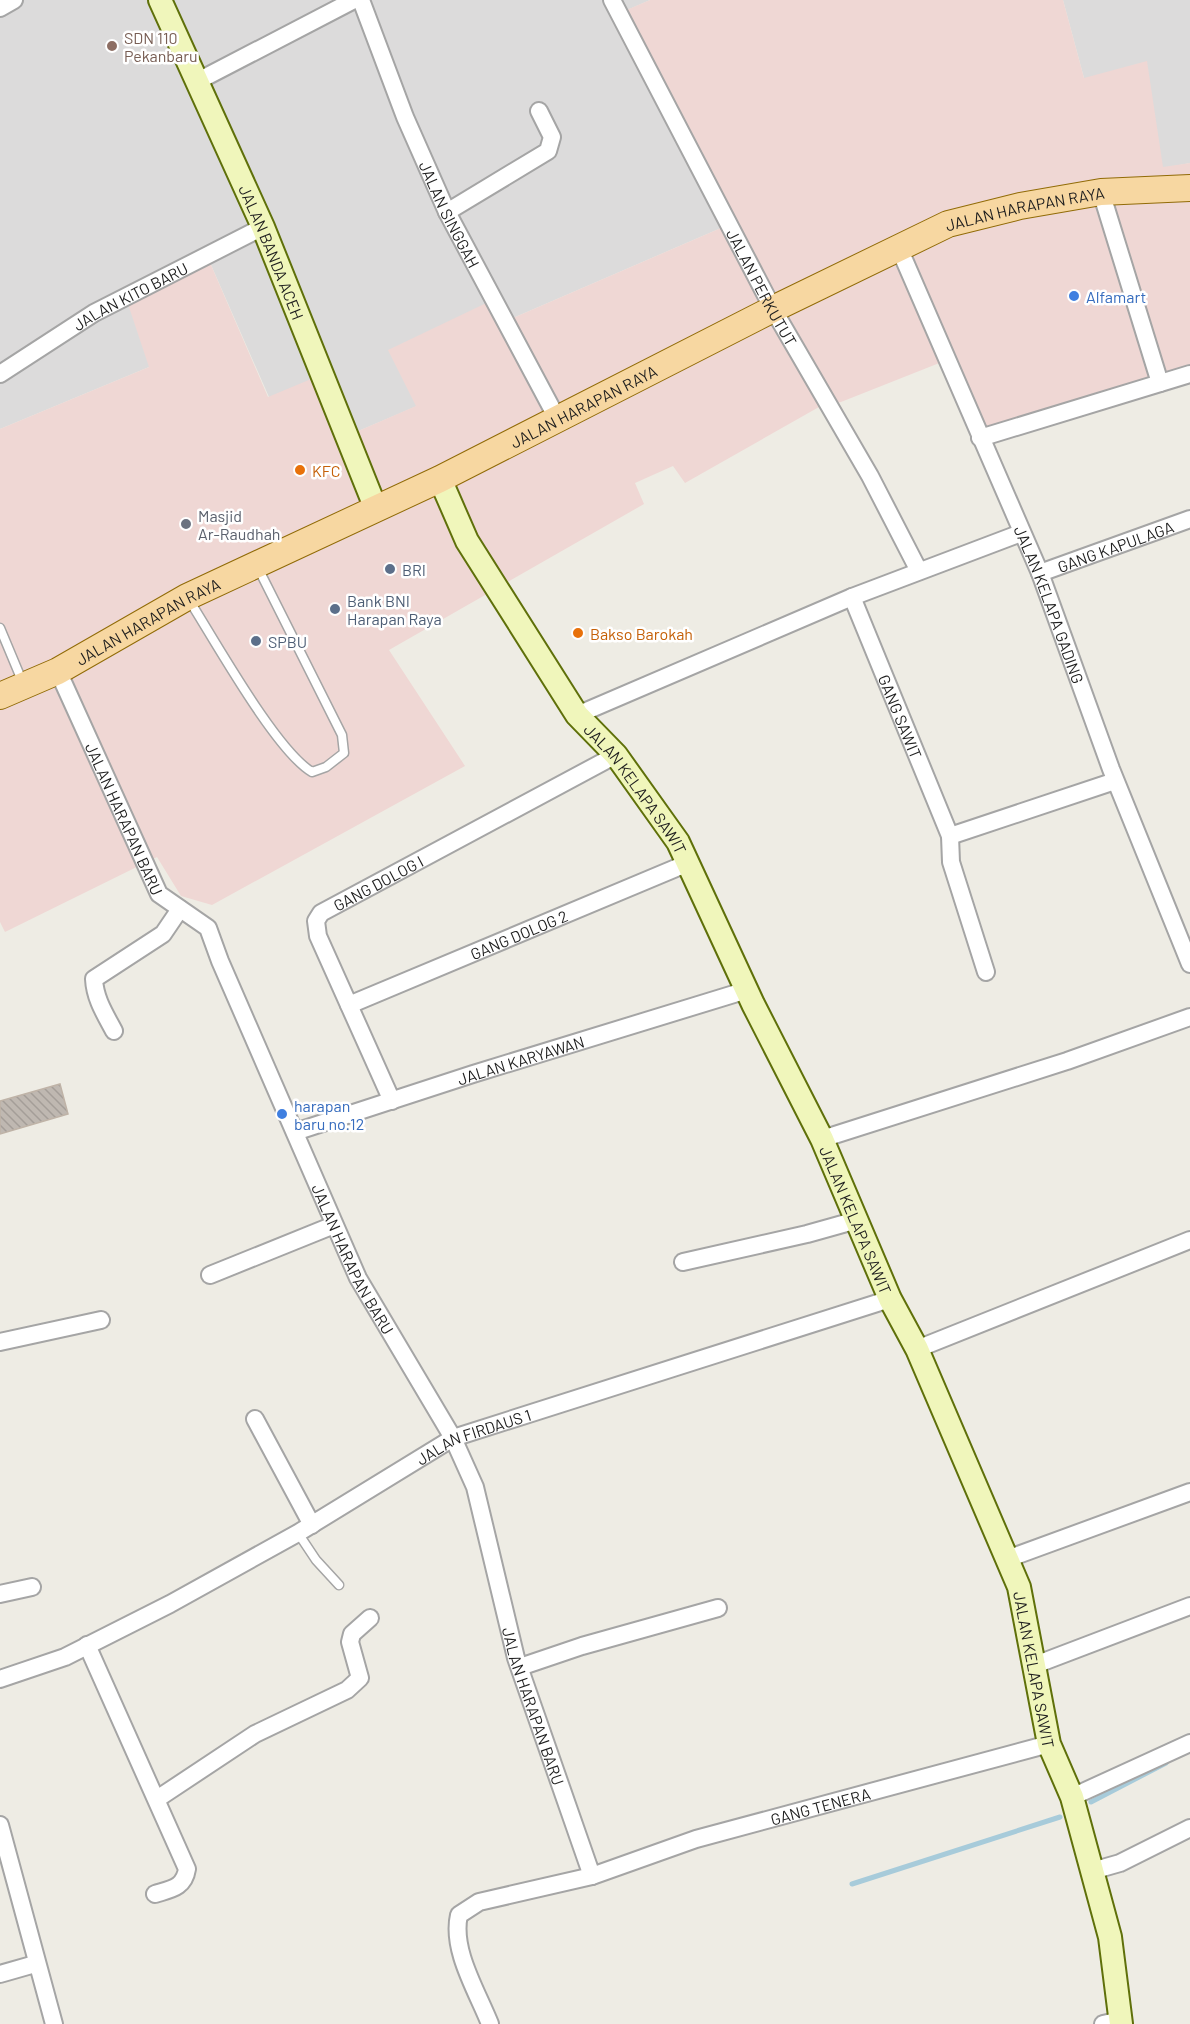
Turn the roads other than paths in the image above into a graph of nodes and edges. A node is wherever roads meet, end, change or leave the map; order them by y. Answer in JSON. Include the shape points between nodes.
{"nodes":[{"id":1,"x":14,"y":0,"type":"edge"},
{"id":2,"x":160,"y":0,"type":"edge"},
{"id":3,"x":354,"y":0,"type":"edge"},
{"id":4,"x":361,"y":0,"type":"edge"},
{"id":5,"x":612,"y":0,"type":"edge"},
{"id":6,"x":0,"y":8,"type":"edge"},
{"id":7,"x":196,"y":82,"type":"junction"},
{"id":8,"x":539,"y":111,"type":"dead end"},
{"id":9,"x":1190,"y":188,"type":"edge"},
{"id":10,"x":1101,"y":192,"type":"junction"},
{"id":11,"x":447,"y":212,"type":"junction"},
{"id":12,"x":263,"y":227,"type":"junction"},
{"id":13,"x":899,"y":248,"type":"junction"},
{"id":14,"x":773,"y":309,"type":"junction"},
{"id":15,"x":0,"y":374,"type":"edge"},
{"id":16,"x":1190,"y":374,"type":"edge"},
{"id":17,"x":1160,"y":383,"type":"junction"},
{"id":18,"x":558,"y":420,"type":"junction"},
{"id":19,"x":980,"y":438,"type":"junction"},
{"id":20,"x":440,"y":479,"type":"junction"},
{"id":21,"x":376,"y":509,"type":"junction"},
{"id":22,"x":1190,"y":519,"type":"edge"},
{"id":23,"x":1021,"y":533,"type":"junction"},
{"id":24,"x":256,"y":565,"type":"junction"},
{"id":25,"x":919,"y":571,"type":"junction"},
{"id":26,"x":1040,"y":573,"type":"junction"},
{"id":27,"x":187,"y":597,"type":"junction"},
{"id":28,"x":852,"y":597,"type":"junction"},
{"id":29,"x":0,"y":628,"type":"edge"},
{"id":30,"x":58,"y":671,"type":"junction"},
{"id":31,"x":24,"y":686,"type":"junction"},
{"id":32,"x":0,"y":696,"type":"edge"},
{"id":33,"x":577,"y":715,"type":"junction"},
{"id":34,"x":616,"y":755,"type":"junction"},
{"id":35,"x":1115,"y":781,"type":"junction"},
{"id":36,"x":950,"y":836,"type":"junction"},
{"id":37,"x":688,"y":863,"type":"junction"},
{"id":38,"x":180,"y":909,"type":"junction"},
{"id":39,"x":1190,"y":964,"type":"edge"},
{"id":40,"x":986,"y":972,"type":"dead end"},
{"id":41,"x":747,"y":990,"type":"junction"},
{"id":42,"x":349,"y":1005,"type":"junction"},
{"id":43,"x":1190,"y":1017,"type":"edge"},
{"id":44,"x":114,"y":1031,"type":"dead end"},
{"id":45,"x":392,"y":1101,"type":"junction"},
{"id":46,"x":295,"y":1132,"type":"junction"},
{"id":47,"x":822,"y":1139,"type":"junction"},
{"id":48,"x":857,"y":1220,"type":"junction"},
{"id":49,"x":334,"y":1225,"type":"junction"},
{"id":50,"x":1190,"y":1239,"type":"edge"},
{"id":51,"x":683,"y":1262,"type":"dead end"},
{"id":52,"x":210,"y":1275,"type":"dead end"},
{"id":53,"x":890,"y":1299,"type":"junction"},
{"id":54,"x":101,"y":1320,"type":"dead end"},
{"id":55,"x":0,"y":1342,"type":"edge"},
{"id":56,"x":917,"y":1349,"type":"junction"},
{"id":57,"x":255,"y":1419,"type":"dead end"},
{"id":58,"x":453,"y":1438,"type":"junction"},
{"id":59,"x":1190,"y":1492,"type":"edge"},
{"id":60,"x":305,"y":1529,"type":"junction"},
{"id":61,"x":1007,"y":1559,"type":"junction"},
{"id":62,"x":339,"y":1585,"type":"dead end"},
{"id":63,"x":32,"y":1587,"type":"dead end"},
{"id":64,"x":0,"y":1594,"type":"edge"},
{"id":65,"x":1190,"y":1606,"type":"edge"},
{"id":66,"x":718,"y":1608,"type":"dead end"},
{"id":67,"x":370,"y":1618,"type":"dead end"},
{"id":68,"x":87,"y":1645,"type":"junction"},
{"id":69,"x":1035,"y":1665,"type":"junction"},
{"id":70,"x":520,"y":1667,"type":"junction"},
{"id":71,"x":0,"y":1679,"type":"edge"},
{"id":72,"x":1190,"y":1743,"type":"edge"},
{"id":73,"x":1049,"y":1744,"type":"junction"},
{"id":74,"x":1072,"y":1797,"type":"junction"},
{"id":75,"x":157,"y":1799,"type":"junction"},
{"id":76,"x":0,"y":1825,"type":"edge"},
{"id":77,"x":1190,"y":1828,"type":"edge"},
{"id":78,"x":1092,"y":1871,"type":"junction"},
{"id":79,"x":592,"y":1876,"type":"junction"},
{"id":80,"x":155,"y":1894,"type":"dead end"},
{"id":81,"x":35,"y":1964,"type":"junction"},
{"id":82,"x":0,"y":1974,"type":"edge"},
{"id":83,"x":1115,"y":2023,"type":"edge"},
{"id":84,"x":54,"y":2024,"type":"edge"},
{"id":85,"x":490,"y":2024,"type":"edge"}],
"edges":[{"from":1,"to":6,"type":"street"},
{"from":2,"to":7,"type":"main road","name":"JALAN BANDA ACEH"},
{"from":3,"to":7,"type":"street"},
{"from":4,"to":11,"type":"street","name":"JALAN SINGGAH","via":[[405,117]]},
{"from":5,"to":14,"type":"street","name":"JALAN PERKUTUT"},
{"from":7,"to":12,"type":"main road","name":"JALAN BANDA ACEH"},
{"from":8,"to":11,"type":"street","via":[[552,137],[548,151]]},
{"from":9,"to":10,"type":"main road","name":"JALAN HARAPAN RAYA"},
{"from":10,"to":13,"type":"main road","name":"JALAN HARAPAN RAYA","via":[[948,224]]},
{"from":10,"to":17,"type":"street"},
{"from":11,"to":18,"type":"street","name":"JALAN SINGGAH"},
{"from":12,"to":15,"type":"street","name":"JALAN KITO BARU","via":[[94,313]]},
{"from":12,"to":21,"type":"main road","name":"JALAN BANDA ACEH"},
{"from":13,"to":14,"type":"main road","name":"JALAN HARAPAN RAYA"},
{"from":13,"to":19,"type":"street","name":"JALAN KELAPA GADING"},
{"from":14,"to":18,"type":"main road","name":"JALAN HARAPAN RAYA"},
{"from":14,"to":25,"type":"street","name":"JALAN PERKUTUT","via":[[870,476]]},
{"from":16,"to":17,"type":"street"},
{"from":17,"to":19,"type":"street"},
{"from":18,"to":20,"type":"main road","name":"JALAN HARAPAN RAYA"},
{"from":19,"to":23,"type":"street","name":"JALAN KELAPA GADING"},
{"from":20,"to":21,"type":"main road","name":"JALAN HARAPAN RAYA"},
{"from":20,"to":33,"type":"main road","name":"JALAN KELAPA SAWIT","via":[[467,541]]},
{"from":21,"to":24,"type":"main road","name":"JALAN HARAPAN RAYA"},
{"from":22,"to":26,"type":"street","name":"GANG KAPULAGA"},
{"from":23,"to":25,"type":"street"},
{"from":23,"to":26,"type":"street","name":"JALAN KELAPA GADING"},
{"from":24,"to":27,"type":"main road","name":"JALAN HARAPAN RAYA"},
{"from":24,"to":27,"type":"lane","via":[[342,735],[344,753],[326,767],[312,772],[300,765],[261,713]]},
{"from":25,"to":28,"type":"street"},
{"from":26,"to":35,"type":"street","name":"JALAN KELAPA GADING"},
{"from":27,"to":30,"type":"main road","name":"JALAN HARAPAN RAYA"},
{"from":28,"to":33,"type":"street"},
{"from":28,"to":36,"type":"street","name":"GANG SAWIT"},
{"from":29,"to":31,"type":"lane"},
{"from":30,"to":31,"type":"main road","name":"JALAN HARAPAN RAYA"},
{"from":30,"to":38,"type":"street","name":"JALAN HARAPAN BARU","via":[[159,894]]},
{"from":31,"to":32,"type":"main road","name":"JALAN HARAPAN RAYA"},
{"from":33,"to":34,"type":"main road","name":"JALAN KELAPA SAWIT"},
{"from":34,"to":37,"type":"main road","name":"JALAN KELAPA SAWIT","via":[[678,842]]},
{"from":34,"to":42,"type":"street","name":"GANG DOLOG I","via":[[321,913],[316,921],[318,936]]},
{"from":35,"to":36,"type":"street"},
{"from":35,"to":39,"type":"street","name":"JALAN KELAPA GADING"},
{"from":36,"to":40,"type":"street","name":"GANG SAWIT","via":[[951,862]]},
{"from":37,"to":41,"type":"main road","name":"JALAN KELAPA SAWIT"},
{"from":37,"to":42,"type":"street","name":"GANG DOLOG 2"},
{"from":38,"to":44,"type":"street","via":[[164,934],[94,979],[98,998]]},
{"from":38,"to":46,"type":"street","name":"JALAN HARAPAN BARU","via":[[208,928]]},
{"from":41,"to":45,"type":"street","name":"JALAN KARYAWAN"},
{"from":41,"to":47,"type":"main road","name":"JALAN KELAPA SAWIT"},
{"from":42,"to":45,"type":"street","name":"GANG DOLOG I"},
{"from":43,"to":47,"type":"street","via":[[1067,1061]]},
{"from":45,"to":46,"type":"street","name":"JALAN KARYAWAN"},
{"from":46,"to":49,"type":"street","name":"JALAN HARAPAN BARU"},
{"from":47,"to":48,"type":"main road","name":"JALAN KELAPA SAWIT"},
{"from":48,"to":51,"type":"street"},
{"from":48,"to":53,"type":"main road","name":"JALAN KELAPA SAWIT"},
{"from":49,"to":52,"type":"street"},
{"from":49,"to":58,"type":"street","name":"JALAN HARAPAN BARU","via":[[358,1278]]},
{"from":50,"to":56,"type":"street"},
{"from":53,"to":56,"type":"main road","name":"JALAN KELAPA SAWIT"},
{"from":53,"to":58,"type":"street","name":"JALAN FIRDAUS 1"},
{"from":54,"to":55,"type":"street"},
{"from":56,"to":61,"type":"main road","name":"JALAN KELAPA SAWIT"},
{"from":57,"to":60,"type":"street"},
{"from":58,"to":60,"type":"street","name":"JALAN FIRDAUS 1"},
{"from":58,"to":70,"type":"street","name":"JALAN HARAPAN BARU","via":[[475,1487]]},
{"from":59,"to":61,"type":"street"},
{"from":60,"to":62,"type":"lane","via":[[316,1560]]},
{"from":60,"to":68,"type":"street","name":"JALAN FIRDAUS 1"},
{"from":61,"to":69,"type":"main road","name":"JALAN KELAPA SAWIT","via":[[1019,1587]]},
{"from":63,"to":64,"type":"street"},
{"from":65,"to":69,"type":"street"},
{"from":66,"to":70,"type":"street"},
{"from":67,"to":75,"type":"street","via":[[352,1634],[350,1642],[360,1678],[347,1690],[255,1734]]},
{"from":68,"to":71,"type":"street","name":"JALAN FIRDAUS 1","via":[[65,1657]]},
{"from":68,"to":75,"type":"street"},
{"from":69,"to":73,"type":"main road","name":"JALAN KELAPA SAWIT"},
{"from":70,"to":79,"type":"street","name":"JALAN HARAPAN BARU"},
{"from":72,"to":74,"type":"street"},
{"from":73,"to":74,"type":"main road","name":"JALAN KELAPA SAWIT"},
{"from":73,"to":79,"type":"street","name":"GANG TENERA","via":[[696,1839]]},
{"from":74,"to":78,"type":"main road","name":"JALAN KELAPA SAWIT"},
{"from":75,"to":80,"type":"street","via":[[187,1869],[179,1887]]},
{"from":76,"to":81,"type":"street"},
{"from":77,"to":78,"type":"street","via":[[1120,1863]]},
{"from":78,"to":83,"type":"main road","name":"JALAN KELAPA SAWIT","via":[[1110,1937]]},
{"from":79,"to":85,"type":"street","name":"GANG TENERA","via":[[479,1902],[459,1915],[456,1930],[461,1952]]},
{"from":81,"to":82,"type":"street"},
{"from":81,"to":84,"type":"street"}]}
